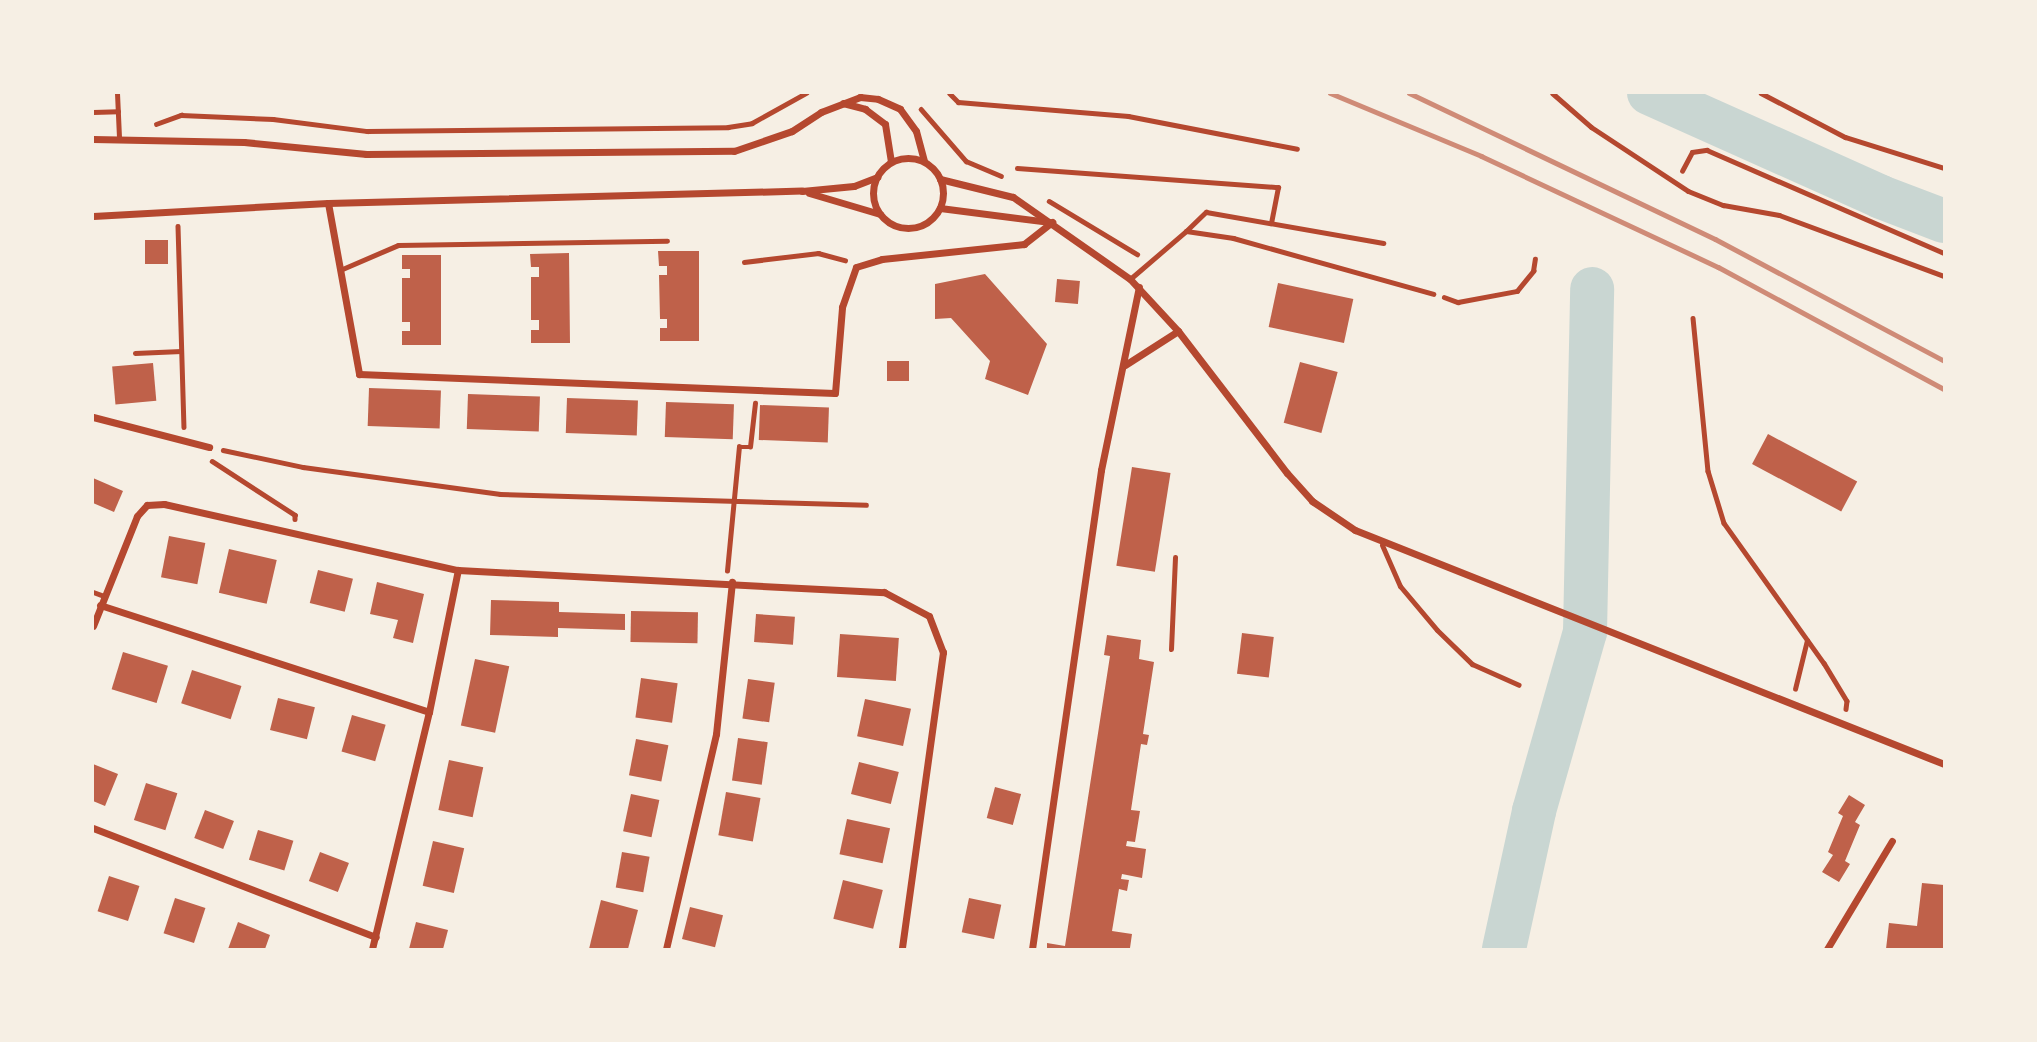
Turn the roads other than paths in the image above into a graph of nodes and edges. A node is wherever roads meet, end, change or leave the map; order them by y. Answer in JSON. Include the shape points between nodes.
{"nodes":[{"id":1,"x":117,"y":93,"type":"edge"},
{"id":2,"x":949,"y":93,"type":"edge"},
{"id":3,"x":1552,"y":93,"type":"edge"},
{"id":4,"x":843,"y":103,"type":"junction"},
{"id":5,"x":118,"y":111,"type":"junction"},
{"id":6,"x":93,"y":112,"type":"edge"},
{"id":7,"x":119,"y":137,"type":"junction"},
{"id":8,"x":93,"y":139,"type":"edge"},
{"id":9,"x":1297,"y":149,"type":"dead end"},
{"id":10,"x":924,"y":161,"type":"junction"},
{"id":11,"x":891,"y":162,"type":"junction"},
{"id":12,"x":1017,"y":168,"type":"dead end"},
{"id":13,"x":877,"y":177,"type":"junction"},
{"id":14,"x":940,"y":179,"type":"junction"},
{"id":15,"x":802,"y":191,"type":"junction"},
{"id":16,"x":327,"y":203,"type":"junction"},
{"id":17,"x":940,"y":208,"type":"junction"},
{"id":18,"x":880,"y":214,"type":"junction"},
{"id":19,"x":93,"y":216,"type":"edge"},
{"id":20,"x":1052,"y":222,"type":"junction"},
{"id":21,"x":1271,"y":223,"type":"junction"},
{"id":22,"x":1186,"y":231,"type":"junction"},
{"id":23,"x":667,"y":241,"type":"dead end"},
{"id":24,"x":1383,"y":243,"type":"dead end"},
{"id":25,"x":340,"y":270,"type":"junction"},
{"id":26,"x":1944,"y":276,"type":"edge"},
{"id":27,"x":1130,"y":279,"type":"junction"},
{"id":28,"x":1139,"y":287,"type":"junction"},
{"id":29,"x":1433,"y":294,"type":"road end"},
{"id":30,"x":1178,"y":331,"type":"junction"},
{"id":31,"x":1125,"y":365,"type":"junction"},
{"id":32,"x":93,"y":417,"type":"edge"},
{"id":33,"x":209,"y":447,"type":"road end"},
{"id":34,"x":1382,"y":545,"type":"junction"},
{"id":35,"x":1174,"y":557,"type":"dead end"},
{"id":36,"x":457,"y":570,"type":"junction"},
{"id":37,"x":732,"y":582,"type":"junction"},
{"id":38,"x":93,"y":592,"type":"edge"},
{"id":39,"x":104,"y":596,"type":"junction"},
{"id":40,"x":100,"y":605,"type":"junction"},
{"id":41,"x":93,"y":626,"type":"edge"},
{"id":42,"x":1171,"y":649,"type":"dead end"},
{"id":43,"x":1519,"y":685,"type":"dead end"},
{"id":44,"x":429,"y":712,"type":"junction"},
{"id":45,"x":1944,"y":764,"type":"edge"},
{"id":46,"x":93,"y":828,"type":"edge"},
{"id":47,"x":1892,"y":841,"type":"dead end"},
{"id":48,"x":376,"y":937,"type":"junction"},
{"id":49,"x":372,"y":949,"type":"edge"},
{"id":50,"x":667,"y":949,"type":"edge"},
{"id":51,"x":902,"y":949,"type":"edge"},
{"id":52,"x":1032,"y":949,"type":"edge"},
{"id":53,"x":1828,"y":949,"type":"edge"}],
"edges":[{"from":1,"to":5,"type":"lane"},
{"from":2,"to":9,"type":"lane","via":[[958,102],[1128,116]]},
{"from":3,"to":26,"type":"lane","via":[[1591,127],[1688,191],[1723,205],[1779,215]]},
{"from":4,"to":7,"type":"street","via":[[792,131],[734,151],[366,154],[243,142]]},
{"from":4,"to":10,"type":"street","via":[[860,97],[900,109],[916,131]]},
{"from":4,"to":11,"type":"street","via":[[865,109],[884,124]]},
{"from":5,"to":6,"type":"lane"},
{"from":5,"to":7,"type":"lane"},
{"from":7,"to":8,"type":"street"},
{"from":10,"to":11,"type":"street"},
{"from":10,"to":14,"type":"street"},
{"from":11,"to":13,"type":"street"},
{"from":12,"to":21,"type":"lane","via":[[1278,187]]},
{"from":13,"to":15,"type":"street","via":[[854,186]]},
{"from":13,"to":18,"type":"street","via":[[873,197]]},
{"from":14,"to":17,"type":"street"},
{"from":14,"to":20,"type":"street","via":[[1013,197]]},
{"from":15,"to":16,"type":"street"},
{"from":15,"to":18,"type":"street"},
{"from":16,"to":19,"type":"street"},
{"from":16,"to":25,"type":"street"},
{"from":17,"to":18,"type":"street","via":[[923,225],[907,228]]},
{"from":17,"to":20,"type":"street"},
{"from":20,"to":25,"type":"street","via":[[1024,244],[882,259],[856,267],[842,307],[835,393],[359,374]]},
{"from":20,"to":27,"type":"street"},
{"from":21,"to":22,"type":"lane","via":[[1206,212]]},
{"from":21,"to":24,"type":"lane"},
{"from":22,"to":27,"type":"lane"},
{"from":22,"to":29,"type":"lane","via":[[1233,238]]},
{"from":23,"to":25,"type":"lane","via":[[398,245]]},
{"from":27,"to":28,"type":"street"},
{"from":28,"to":30,"type":"street"},
{"from":28,"to":31,"type":"street"},
{"from":30,"to":31,"type":"street"},
{"from":30,"to":34,"type":"street","via":[[1312,501]]},
{"from":31,"to":52,"type":"street","via":[[1101,470]]},
{"from":32,"to":33,"type":"street"},
{"from":34,"to":43,"type":"lane","via":[[1399,586],[1437,631],[1472,664]]},
{"from":34,"to":45,"type":"street"},
{"from":35,"to":42,"type":"lane"},
{"from":36,"to":37,"type":"street"},
{"from":36,"to":39,"type":"street","via":[[164,504],[147,505],[137,516]]},
{"from":36,"to":44,"type":"street"},
{"from":37,"to":50,"type":"street","via":[[716,734]]},
{"from":37,"to":51,"type":"street","via":[[884,593],[929,617],[943,652]]},
{"from":38,"to":39,"type":"lane"},
{"from":39,"to":40,"type":"street"},
{"from":40,"to":41,"type":"street"},
{"from":40,"to":44,"type":"street"},
{"from":44,"to":48,"type":"street"},
{"from":46,"to":48,"type":"street"},
{"from":47,"to":53,"type":"street"},
{"from":48,"to":49,"type":"street"}]}
